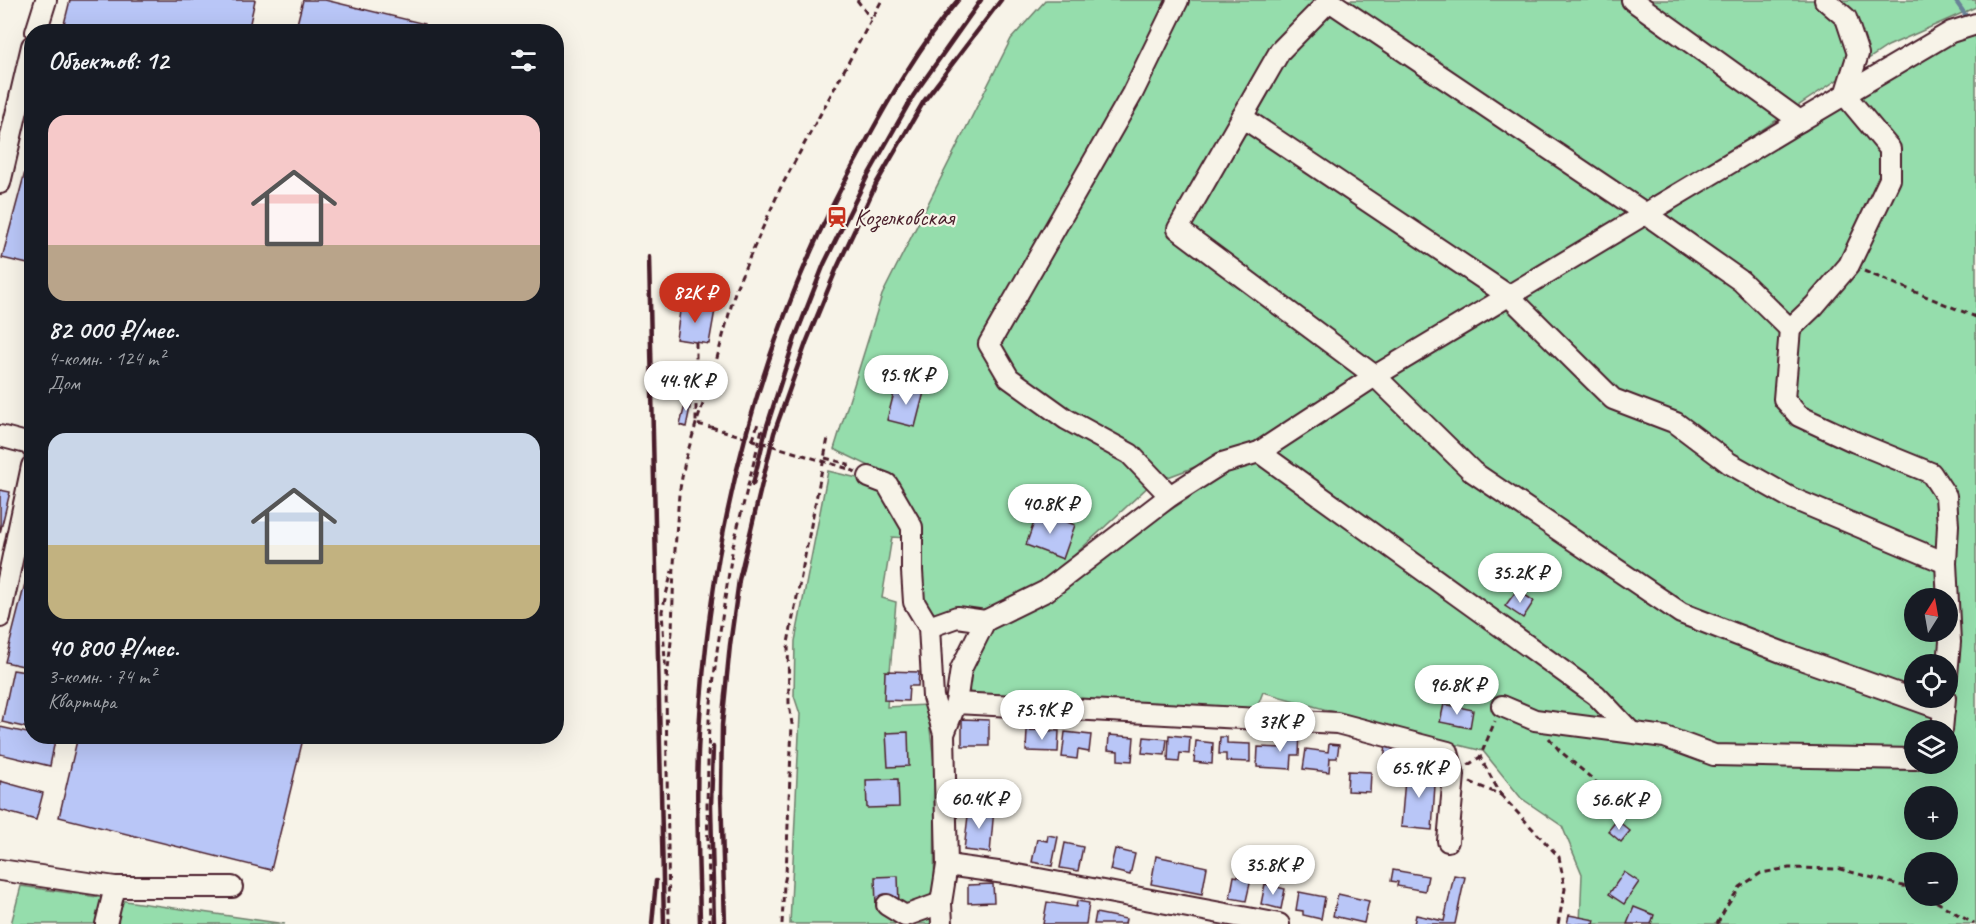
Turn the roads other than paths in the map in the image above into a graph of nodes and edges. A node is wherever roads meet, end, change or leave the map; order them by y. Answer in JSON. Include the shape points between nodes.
{"nodes":[{"id":1,"x":46,"y":0,"type":"edge"},
{"id":2,"x":1178,"y":0,"type":"edge"},
{"id":3,"x":1329,"y":0,"type":"edge"},
{"id":4,"x":1632,"y":0,"type":"edge"},
{"id":5,"x":1825,"y":0,"type":"edge"},
{"id":6,"x":38,"y":24,"type":"edge"},
{"id":7,"x":1976,"y":24,"type":"edge"},
{"id":8,"x":24,"y":80,"type":"edge"},
{"id":9,"x":1845,"y":95,"type":"junction"},
{"id":10,"x":1242,"y":117,"type":"junction"},
{"id":11,"x":1800,"y":121,"type":"junction"},
{"id":12,"x":0,"y":183,"type":"edge"},
{"id":13,"x":1646,"y":214,"type":"junction"},
{"id":14,"x":1509,"y":296,"type":"junction"},
{"id":15,"x":1790,"y":329,"type":"junction"},
{"id":16,"x":1375,"y":376,"type":"junction"},
{"id":17,"x":0,"y":436,"type":"edge"},
{"id":18,"x":24,"y":442,"type":"edge"},
{"id":19,"x":1259,"y":452,"type":"junction"},
{"id":20,"x":869,"y":477,"type":"dead end"},
{"id":21,"x":1170,"y":496,"type":"junction"},
{"id":22,"x":24,"y":504,"type":"edge"},
{"id":23,"x":1946,"y":563,"type":"junction"},
{"id":24,"x":0,"y":617,"type":"edge"},
{"id":25,"x":985,"y":621,"type":"junction"},
{"id":26,"x":929,"y":627,"type":"junction"},
{"id":27,"x":1949,"y":654,"type":"edge"},
{"id":28,"x":1904,"y":691,"type":"edge"},
{"id":29,"x":956,"y":703,"type":"junction"},
{"id":30,"x":1502,"y":706,"type":"road end"},
{"id":31,"x":1630,"y":731,"type":"junction"},
{"id":32,"x":944,"y":734,"type":"junction"},
{"id":33,"x":1904,"y":759,"type":"edge"},
{"id":34,"x":1448,"y":841,"type":"dead end"},
{"id":35,"x":947,"y":865,"type":"junction"},
{"id":36,"x":0,"y":870,"type":"edge"},
{"id":37,"x":115,"y":887,"type":"junction"},
{"id":38,"x":232,"y":887,"type":"dead end"},
{"id":39,"x":941,"y":903,"type":"junction"},
{"id":40,"x":887,"y":905,"type":"dead end"},
{"id":41,"x":106,"y":924,"type":"edge"},
{"id":42,"x":942,"y":924,"type":"edge"},
{"id":43,"x":1279,"y":924,"type":"edge"}],
"edges":[{"from":1,"to":6,"type":"street"},
{"from":2,"to":21,"type":"street","via":[[1132,94],[989,344],[1009,378],[1066,419],[1130,454]]},
{"from":3,"to":10,"type":"street","via":[[1280,51]]},
{"from":3,"to":13,"type":"street"},
{"from":4,"to":11,"type":"street"},
{"from":5,"to":9,"type":"street","via":[[1846,18],[1858,54]]},
{"from":7,"to":9,"type":"street","via":[[1952,32]]},
{"from":8,"to":12,"type":"street"},
{"from":9,"to":11,"type":"street"},
{"from":9,"to":15,"type":"street","via":[[1890,149],[1890,179],[1849,265]]},
{"from":10,"to":14,"type":"street"},
{"from":10,"to":16,"type":"street","via":[[1178,229]]},
{"from":11,"to":13,"type":"street"},
{"from":13,"to":14,"type":"street"},
{"from":13,"to":15,"type":"street","via":[[1741,281]]},
{"from":14,"to":16,"type":"street"},
{"from":14,"to":23,"type":"street","via":[[1613,399],[1676,423],[1729,463],[1791,498]]},
{"from":15,"to":23,"type":"street","via":[[1784,399],[1799,416],[1931,473],[1946,496]]},
{"from":16,"to":19,"type":"street"},
{"from":16,"to":28,"type":"street","via":[[1473,472],[1681,613],[1784,653]]},
{"from":17,"to":18,"type":"street"},
{"from":19,"to":21,"type":"street","via":[[1222,463]]},
{"from":19,"to":31,"type":"street","via":[[1596,695]]},
{"from":20,"to":26,"type":"street","via":[[887,484],[912,527],[914,602]]},
{"from":21,"to":25,"type":"street","via":[[1046,591]]},
{"from":22,"to":24,"type":"street"},
{"from":23,"to":27,"type":"street"},
{"from":25,"to":26,"type":"street","via":[[957,618]]},
{"from":25,"to":29,"type":"street","via":[[961,669]]},
{"from":26,"to":32,"type":"street","via":[[933,698]]},
{"from":29,"to":32,"type":"street"},
{"from":29,"to":34,"type":"street","via":[[1337,723],[1448,752],[1454,775]]},
{"from":30,"to":31,"type":"street","via":[[1535,720]]},
{"from":31,"to":33,"type":"street","via":[[1665,737],[1714,755]]},
{"from":32,"to":35,"type":"street"},
{"from":35,"to":39,"type":"street"},
{"from":35,"to":43,"type":"street","via":[[1012,873]]},
{"from":36,"to":37,"type":"street"},
{"from":37,"to":38,"type":"street"},
{"from":37,"to":41,"type":"street"},
{"from":39,"to":40,"type":"street","via":[[904,916]]},
{"from":39,"to":42,"type":"street"}]}
